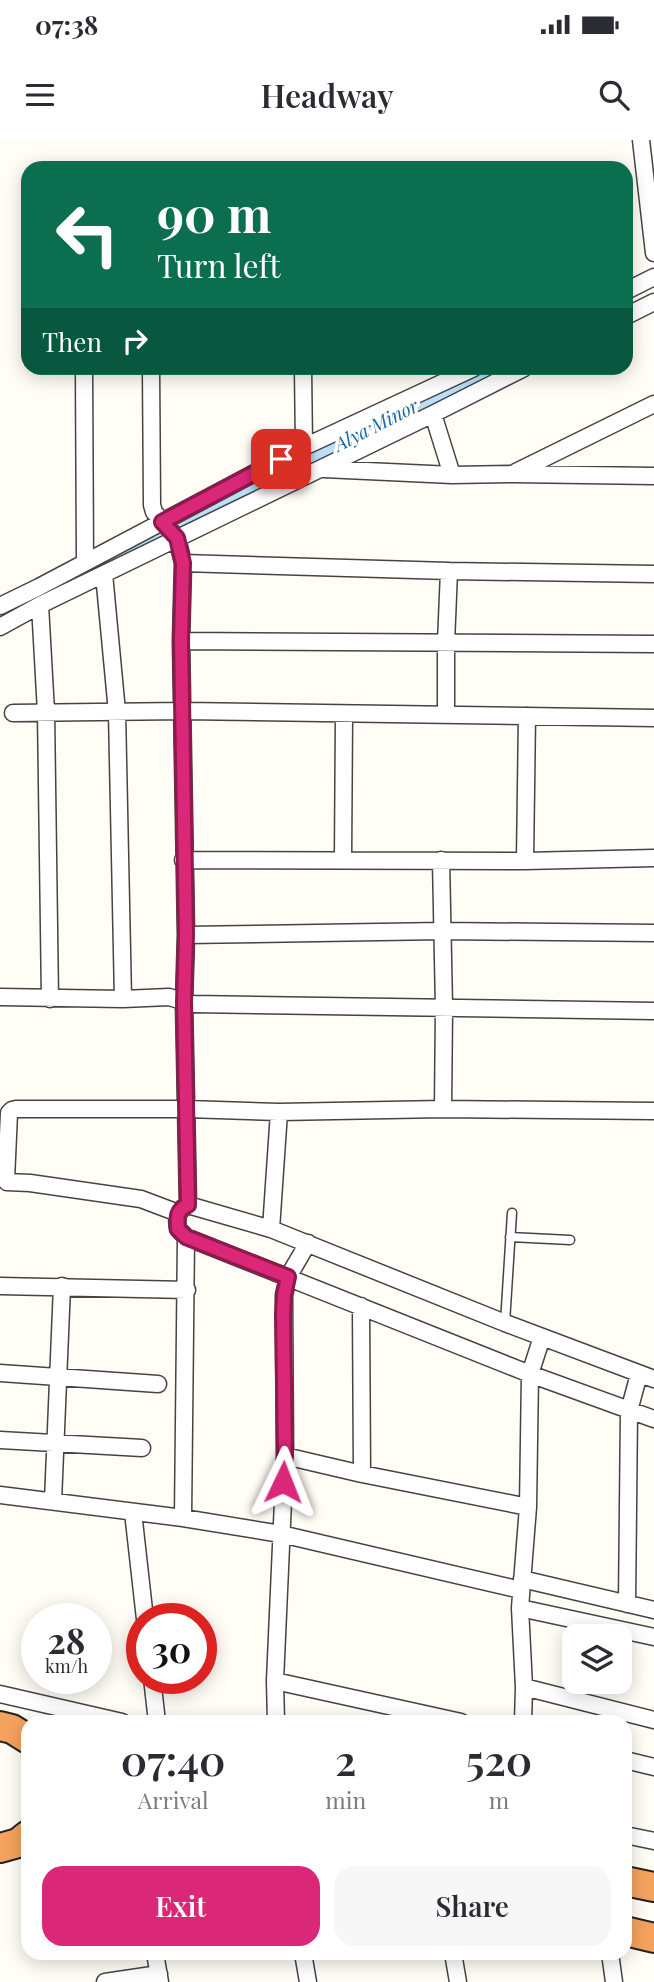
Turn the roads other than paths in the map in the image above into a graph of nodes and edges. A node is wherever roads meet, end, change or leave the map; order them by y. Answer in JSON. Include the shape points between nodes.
{"nodes":[{"id":1,"x":641,"y":140,"type":"edge"},
{"id":2,"x":654,"y":253,"type":"edge"},
{"id":3,"x":654,"y":277,"type":"edge"},
{"id":4,"x":633,"y":287,"type":"edge"},
{"id":5,"x":654,"y":302,"type":"edge"},
{"id":6,"x":633,"y":312,"type":"edge"},
{"id":7,"x":84,"y":375,"type":"edge"},
{"id":8,"x":150,"y":375,"type":"edge"},
{"id":9,"x":303,"y":375,"type":"edge"},
{"id":10,"x":486,"y":375,"type":"edge"},
{"id":11,"x":464,"y":379,"type":"edge"},
{"id":12,"x":654,"y":404,"type":"edge"},
{"id":13,"x":433,"y":414,"type":"junction"},
{"id":14,"x":304,"y":447,"type":"junction"},
{"id":15,"x":320,"y":468,"type":"junction"},
{"id":16,"x":514,"y":474,"type":"junction"},
{"id":17,"x":452,"y":475,"type":"junction"},
{"id":18,"x":654,"y":476,"type":"edge"},
{"id":19,"x":162,"y":522,"type":"junction"},
{"id":20,"x":177,"y":538,"type":"junction"},
{"id":21,"x":85,"y":562,"type":"junction"},
{"id":22,"x":183,"y":563,"type":"junction"},
{"id":23,"x":449,"y":571,"type":"junction"},
{"id":24,"x":104,"y":574,"type":"junction"},
{"id":25,"x":654,"y":574,"type":"edge"},
{"id":26,"x":0,"y":606,"type":"edge"},
{"id":27,"x":40,"y":606,"type":"junction"},
{"id":28,"x":0,"y":627,"type":"edge"},
{"id":29,"x":181,"y":641,"type":"junction"},
{"id":30,"x":446,"y":643,"type":"junction"},
{"id":31,"x":654,"y":644,"type":"edge"},
{"id":32,"x":183,"y":711,"type":"junction"},
{"id":33,"x":46,"y":712,"type":"junction"},
{"id":34,"x":117,"y":712,"type":"junction"},
{"id":35,"x":13,"y":713,"type":"dead end"},
{"id":36,"x":344,"y":714,"type":"junction"},
{"id":37,"x":446,"y":715,"type":"junction"},
{"id":38,"x":527,"y":716,"type":"junction"},
{"id":39,"x":654,"y":718,"type":"edge"},
{"id":40,"x":654,"y":858,"type":"edge"},
{"id":41,"x":183,"y":860,"type":"junction"},
{"id":42,"x":343,"y":860,"type":"junction"},
{"id":43,"x":441,"y":860,"type":"junction"},
{"id":44,"x":525,"y":861,"type":"junction"},
{"id":45,"x":442,"y":931,"type":"junction"},
{"id":46,"x":654,"y":933,"type":"edge"},
{"id":47,"x":186,"y":935,"type":"junction"},
{"id":48,"x":0,"y":997,"type":"edge"},
{"id":49,"x":50,"y":999,"type":"junction"},
{"id":50,"x":123,"y":999,"type":"junction"},
{"id":51,"x":184,"y":1002,"type":"junction"},
{"id":52,"x":444,"y":1008,"type":"junction"},
{"id":53,"x":654,"y":1011,"type":"edge"},
{"id":54,"x":187,"y":1109,"type":"junction"},
{"id":55,"x":443,"y":1109,"type":"junction"},
{"id":56,"x":654,"y":1111,"type":"edge"},
{"id":57,"x":279,"y":1112,"type":"junction"},
{"id":58,"x":3,"y":1149,"type":"edge"},
{"id":59,"x":183,"y":1209,"type":"junction"},
{"id":60,"x":512,"y":1213,"type":"dead end"},
{"id":61,"x":271,"y":1229,"type":"junction"},
{"id":62,"x":186,"y":1237,"type":"junction"},
{"id":63,"x":510,"y":1237,"type":"junction"},
{"id":64,"x":570,"y":1240,"type":"dead end"},
{"id":65,"x":308,"y":1243,"type":"junction"},
{"id":66,"x":288,"y":1277,"type":"junction"},
{"id":67,"x":0,"y":1286,"type":"edge"},
{"id":68,"x":62,"y":1286,"type":"junction"},
{"id":69,"x":187,"y":1290,"type":"junction"},
{"id":70,"x":361,"y":1306,"type":"junction"},
{"id":71,"x":505,"y":1323,"type":"junction"},
{"id":72,"x":542,"y":1337,"type":"junction"},
{"id":73,"x":0,"y":1373,"type":"edge"},
{"id":74,"x":530,"y":1374,"type":"junction"},
{"id":75,"x":58,"y":1377,"type":"junction"},
{"id":76,"x":646,"y":1377,"type":"edge"},
{"id":77,"x":158,"y":1384,"type":"dead end"},
{"id":78,"x":629,"y":1411,"type":"junction"},
{"id":79,"x":654,"y":1419,"type":"edge"},
{"id":80,"x":0,"y":1440,"type":"edge"},
{"id":81,"x":56,"y":1443,"type":"junction"},
{"id":82,"x":142,"y":1448,"type":"dead end"},
{"id":83,"x":285,"y":1455,"type":"junction"},
{"id":84,"x":362,"y":1474,"type":"junction"},
{"id":85,"x":0,"y":1495,"type":"edge"},
{"id":86,"x":53,"y":1501,"type":"junction"},
{"id":87,"x":528,"y":1507,"type":"junction"},
{"id":88,"x":133,"y":1512,"type":"junction"},
{"id":89,"x":183,"y":1518,"type":"junction"},
{"id":90,"x":281,"y":1534,"type":"junction"},
{"id":91,"x":522,"y":1584,"type":"junction"},
{"id":92,"x":143,"y":1603,"type":"edge"},
{"id":93,"x":627,"y":1604,"type":"junction"},
{"id":94,"x":520,"y":1608,"type":"junction"},
{"id":95,"x":654,"y":1610,"type":"edge"},
{"id":96,"x":654,"y":1637,"type":"edge"},
{"id":97,"x":275,"y":1681,"type":"junction"},
{"id":98,"x":524,"y":1686,"type":"junction"},
{"id":99,"x":0,"y":1694,"type":"edge"},
{"id":100,"x":154,"y":1694,"type":"edge"},
{"id":101,"x":92,"y":1715,"type":"edge"},
{"id":102,"x":156,"y":1715,"type":"edge"},
{"id":103,"x":276,"y":1715,"type":"edge"},
{"id":104,"x":429,"y":1715,"type":"edge"},
{"id":105,"x":523,"y":1715,"type":"edge"},
{"id":106,"x":654,"y":1720,"type":"edge"},
{"id":107,"x":0,"y":1726,"type":"edge"},
{"id":108,"x":21,"y":1735,"type":"edge"},
{"id":109,"x":632,"y":1762,"type":"edge"},
{"id":110,"x":654,"y":1767,"type":"edge"},
{"id":111,"x":632,"y":1836,"type":"edge"},
{"id":112,"x":21,"y":1841,"type":"edge"},
{"id":113,"x":654,"y":1841,"type":"edge"},
{"id":114,"x":0,"y":1849,"type":"edge"},
{"id":115,"x":632,"y":1882,"type":"edge"},
{"id":116,"x":654,"y":1887,"type":"edge"},
{"id":117,"x":632,"y":1933,"type":"edge"},
{"id":118,"x":654,"y":1938,"type":"edge"},
{"id":119,"x":156,"y":1960,"type":"edge"},
{"id":120,"x":304,"y":1960,"type":"edge"},
{"id":121,"x":454,"y":1960,"type":"edge"},
{"id":122,"x":611,"y":1960,"type":"edge"},
{"id":123,"x":160,"y":1978,"type":"edge"},
{"id":124,"x":105,"y":1982,"type":"edge"},
{"id":125,"x":308,"y":1982,"type":"edge"},
{"id":126,"x":458,"y":1982,"type":"edge"},
{"id":127,"x":614,"y":1982,"type":"edge"}],
"edges":[{"from":1,"to":2,"type":"street"},
{"from":3,"to":4,"type":"street"},
{"from":5,"to":6,"type":"street"},
{"from":7,"to":21,"type":"street"},
{"from":8,"to":19,"type":"street","via":[[152,505]]},
{"from":9,"to":14,"type":"street"},
{"from":10,"to":11,"type":"street"},
{"from":11,"to":13,"type":"street"},
{"from":11,"to":14,"type":"street"},
{"from":12,"to":16,"type":"street"},
{"from":13,"to":15,"type":"street"},
{"from":13,"to":17,"type":"street"},
{"from":14,"to":19,"type":"street"},
{"from":15,"to":17,"type":"street"},
{"from":15,"to":20,"type":"street"},
{"from":16,"to":17,"type":"street"},
{"from":16,"to":18,"type":"street"},
{"from":19,"to":20,"type":"street"},
{"from":19,"to":21,"type":"street"},
{"from":20,"to":22,"type":"street"},
{"from":20,"to":24,"type":"street"},
{"from":21,"to":26,"type":"street"},
{"from":22,"to":23,"type":"street"},
{"from":22,"to":29,"type":"street"},
{"from":23,"to":25,"type":"street"},
{"from":23,"to":30,"type":"street"},
{"from":24,"to":27,"type":"street"},
{"from":24,"to":34,"type":"street"},
{"from":27,"to":28,"type":"street"},
{"from":27,"to":33,"type":"street"},
{"from":29,"to":30,"type":"street"},
{"from":29,"to":32,"type":"street"},
{"from":30,"to":31,"type":"street"},
{"from":30,"to":37,"type":"street"},
{"from":32,"to":34,"type":"street"},
{"from":32,"to":36,"type":"street"},
{"from":32,"to":41,"type":"street"},
{"from":33,"to":34,"type":"street"},
{"from":33,"to":35,"type":"street"},
{"from":33,"to":49,"type":"street"},
{"from":34,"to":50,"type":"street"},
{"from":36,"to":37,"type":"street"},
{"from":36,"to":42,"type":"street"},
{"from":37,"to":38,"type":"street"},
{"from":38,"to":39,"type":"street"},
{"from":38,"to":44,"type":"street"},
{"from":40,"to":44,"type":"street"},
{"from":41,"to":42,"type":"street"},
{"from":41,"to":47,"type":"street"},
{"from":42,"to":43,"type":"street"},
{"from":43,"to":44,"type":"street"},
{"from":43,"to":45,"type":"street"},
{"from":45,"to":46,"type":"street"},
{"from":45,"to":47,"type":"street"},
{"from":45,"to":52,"type":"street"},
{"from":47,"to":51,"type":"street"},
{"from":48,"to":49,"type":"street"},
{"from":49,"to":50,"type":"street"},
{"from":50,"to":51,"type":"street","via":[[169,997]]},
{"from":51,"to":52,"type":"street"},
{"from":51,"to":54,"type":"street"},
{"from":52,"to":53,"type":"street"},
{"from":52,"to":55,"type":"street"},
{"from":54,"to":57,"type":"street"},
{"from":54,"to":58,"type":"street","via":[[14,1109],[9,1113]]},
{"from":54,"to":59,"type":"street"},
{"from":55,"to":56,"type":"street"},
{"from":55,"to":57,"type":"street"},
{"from":57,"to":61,"type":"street"},
{"from":58,"to":59,"type":"street","via":[[9,1183],[141,1199]]},
{"from":59,"to":61,"type":"street"},
{"from":59,"to":62,"type":"street","via":[[178,1229]]},
{"from":60,"to":63,"type":"lane"},
{"from":61,"to":65,"type":"street"},
{"from":62,"to":66,"type":"street"},
{"from":62,"to":69,"type":"street"},
{"from":63,"to":64,"type":"lane"},
{"from":63,"to":71,"type":"lane"},
{"from":65,"to":66,"type":"street"},
{"from":65,"to":71,"type":"street"},
{"from":66,"to":70,"type":"street"},
{"from":66,"to":83,"type":"street","via":[[283,1315]]},
{"from":67,"to":68,"type":"street"},
{"from":68,"to":69,"type":"street"},
{"from":68,"to":75,"type":"street"},
{"from":69,"to":89,"type":"street"},
{"from":70,"to":74,"type":"street"},
{"from":70,"to":84,"type":"street"},
{"from":71,"to":72,"type":"street"},
{"from":72,"to":74,"type":"street"},
{"from":72,"to":76,"type":"street"},
{"from":73,"to":75,"type":"street"},
{"from":74,"to":78,"type":"street"},
{"from":74,"to":87,"type":"street"},
{"from":75,"to":77,"type":"street"},
{"from":75,"to":81,"type":"street"},
{"from":76,"to":78,"type":"street"},
{"from":78,"to":79,"type":"street"},
{"from":78,"to":93,"type":"street"},
{"from":80,"to":81,"type":"street"},
{"from":81,"to":82,"type":"street"},
{"from":81,"to":86,"type":"street"},
{"from":83,"to":84,"type":"street"},
{"from":83,"to":90,"type":"street"},
{"from":84,"to":87,"type":"street"},
{"from":85,"to":86,"type":"street"},
{"from":86,"to":88,"type":"street"},
{"from":87,"to":91,"type":"street"},
{"from":88,"to":89,"type":"street"},
{"from":88,"to":92,"type":"street"},
{"from":89,"to":90,"type":"street"},
{"from":90,"to":91,"type":"street"},
{"from":90,"to":97,"type":"street"},
{"from":91,"to":93,"type":"street"},
{"from":91,"to":94,"type":"street"},
{"from":93,"to":95,"type":"street"},
{"from":94,"to":96,"type":"street"},
{"from":94,"to":98,"type":"street"},
{"from":97,"to":103,"type":"street"},
{"from":97,"to":104,"type":"street"},
{"from":98,"to":105,"type":"street"},
{"from":98,"to":106,"type":"street"},
{"from":99,"to":101,"type":"street"},
{"from":100,"to":102,"type":"street"},
{"from":107,"to":108,"type":"highway"},
{"from":109,"to":110,"type":"street"},
{"from":111,"to":113,"type":"street"},
{"from":112,"to":114,"type":"highway"},
{"from":115,"to":116,"type":"highway"},
{"from":117,"to":118,"type":"highway"},
{"from":119,"to":123,"type":"street"},
{"from":120,"to":125,"type":"street"},
{"from":121,"to":126,"type":"street"},
{"from":122,"to":127,"type":"street"},
{"from":123,"to":124,"type":"street"}]}
